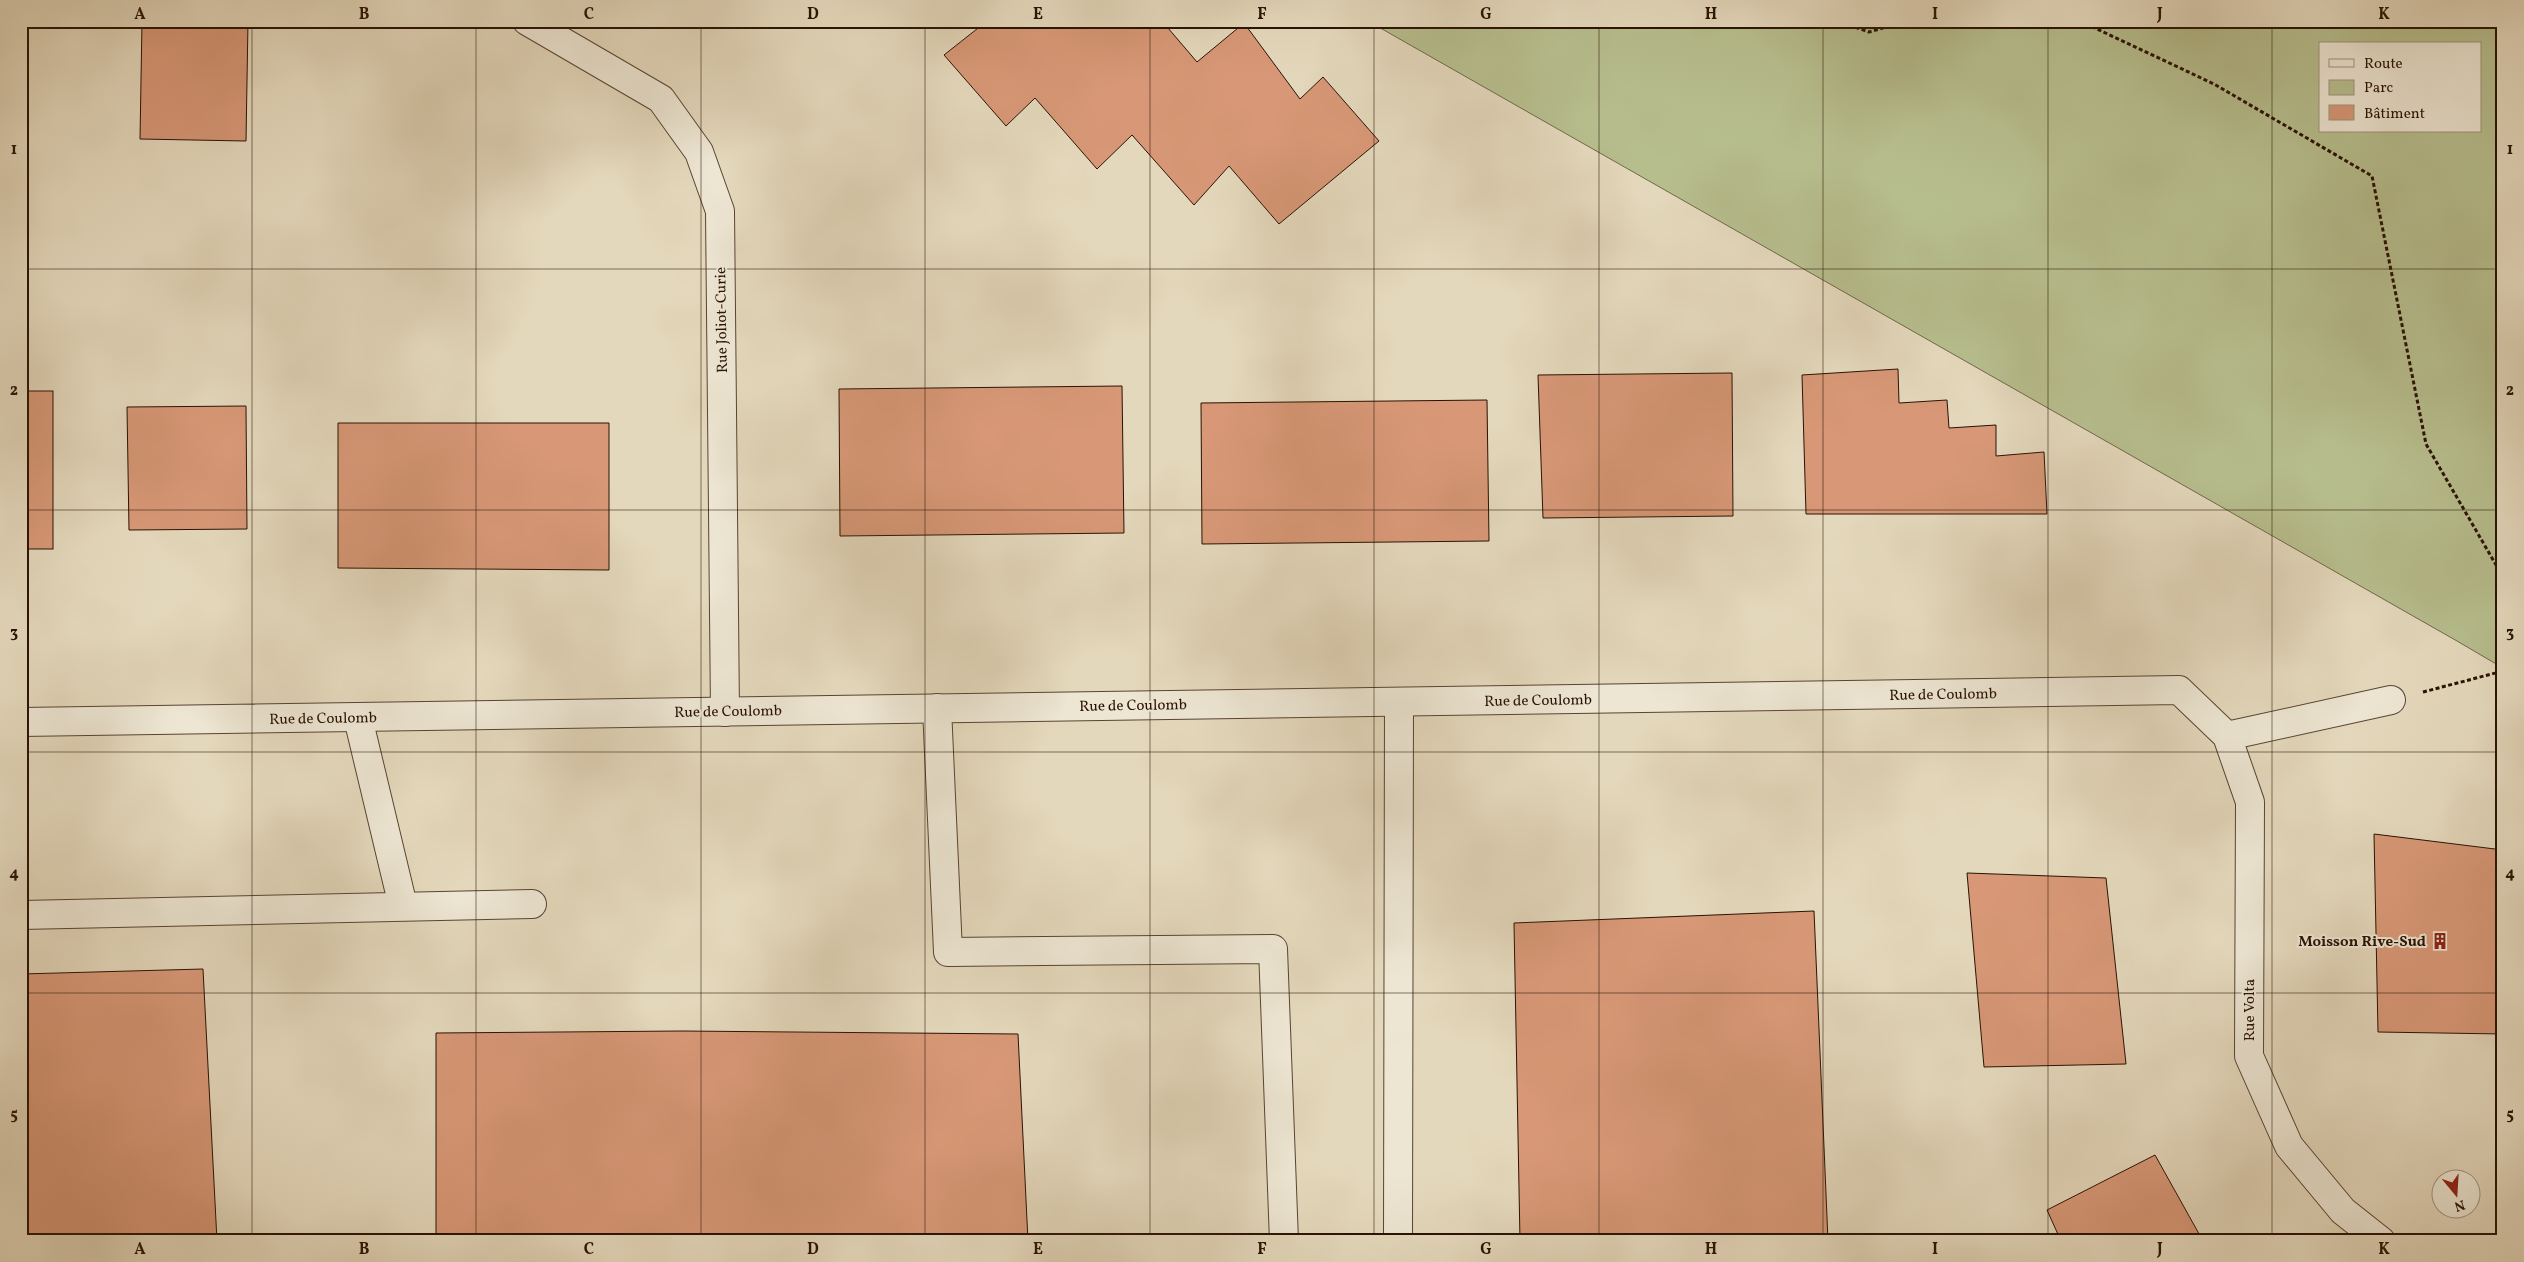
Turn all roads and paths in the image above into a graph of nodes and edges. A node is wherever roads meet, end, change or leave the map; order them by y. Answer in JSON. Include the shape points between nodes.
{"nodes":[{"id":1,"x":527,"y":21,"type":"edge"},
{"id":2,"x":1837,"y":21,"type":"edge"},
{"id":3,"x":1907,"y":21,"type":"edge"},
{"id":4,"x":2080,"y":21,"type":"edge"},
{"id":5,"x":2503,"y":577,"type":"edge"},
{"id":6,"x":2503,"y":671,"type":"edge"},
{"id":7,"x":2391,"y":700,"type":"joint"},
{"id":8,"x":1399,"y":702,"type":"junction"},
{"id":9,"x":938,"y":708,"type":"junction"},
{"id":10,"x":725,"y":712,"type":"junction"},
{"id":11,"x":358,"y":718,"type":"junction"},
{"id":12,"x":21,"y":722,"type":"edge"},
{"id":13,"x":2227,"y":736,"type":"junction"},
{"id":14,"x":532,"y":904,"type":"dead end"},
{"id":15,"x":403,"y":906,"type":"junction"},
{"id":16,"x":21,"y":915,"type":"edge"},
{"id":17,"x":1284,"y":1241,"type":"edge"},
{"id":18,"x":1398,"y":1241,"type":"edge"},
{"id":19,"x":2381,"y":1241,"type":"edge"}],
"edges":[{"from":1,"to":10,"type":"street","name":"Rue Joliot-Curie","via":[[661,99],[699,152],[720,211]]},
{"from":2,"to":3,"type":"path","via":[[1869,32]]},
{"from":4,"to":5,"type":"path","via":[[2214,84],[2372,176],[2426,444]]},
{"from":6,"to":7,"type":"path"},
{"from":7,"to":13,"type":"street"},
{"from":8,"to":9,"type":"street","name":"Rue de Coulomb"},
{"from":8,"to":13,"type":"street","name":"Rue de Coulomb","via":[[2179,690]]},
{"from":8,"to":18,"type":"street"},
{"from":9,"to":10,"type":"street","name":"Rue de Coulomb"},
{"from":9,"to":17,"type":"street","via":[[948,952],[1273,949]]},
{"from":10,"to":11,"type":"street","name":"Rue de Coulomb"},
{"from":11,"to":12,"type":"street","name":"Rue de Coulomb"},
{"from":11,"to":15,"type":"street"},
{"from":13,"to":19,"type":"street","name":"Rue Volta","via":[[2250,802],[2249,1056],[2289,1146],[2343,1211]]},
{"from":14,"to":15,"type":"street"},
{"from":15,"to":16,"type":"street"}]}
